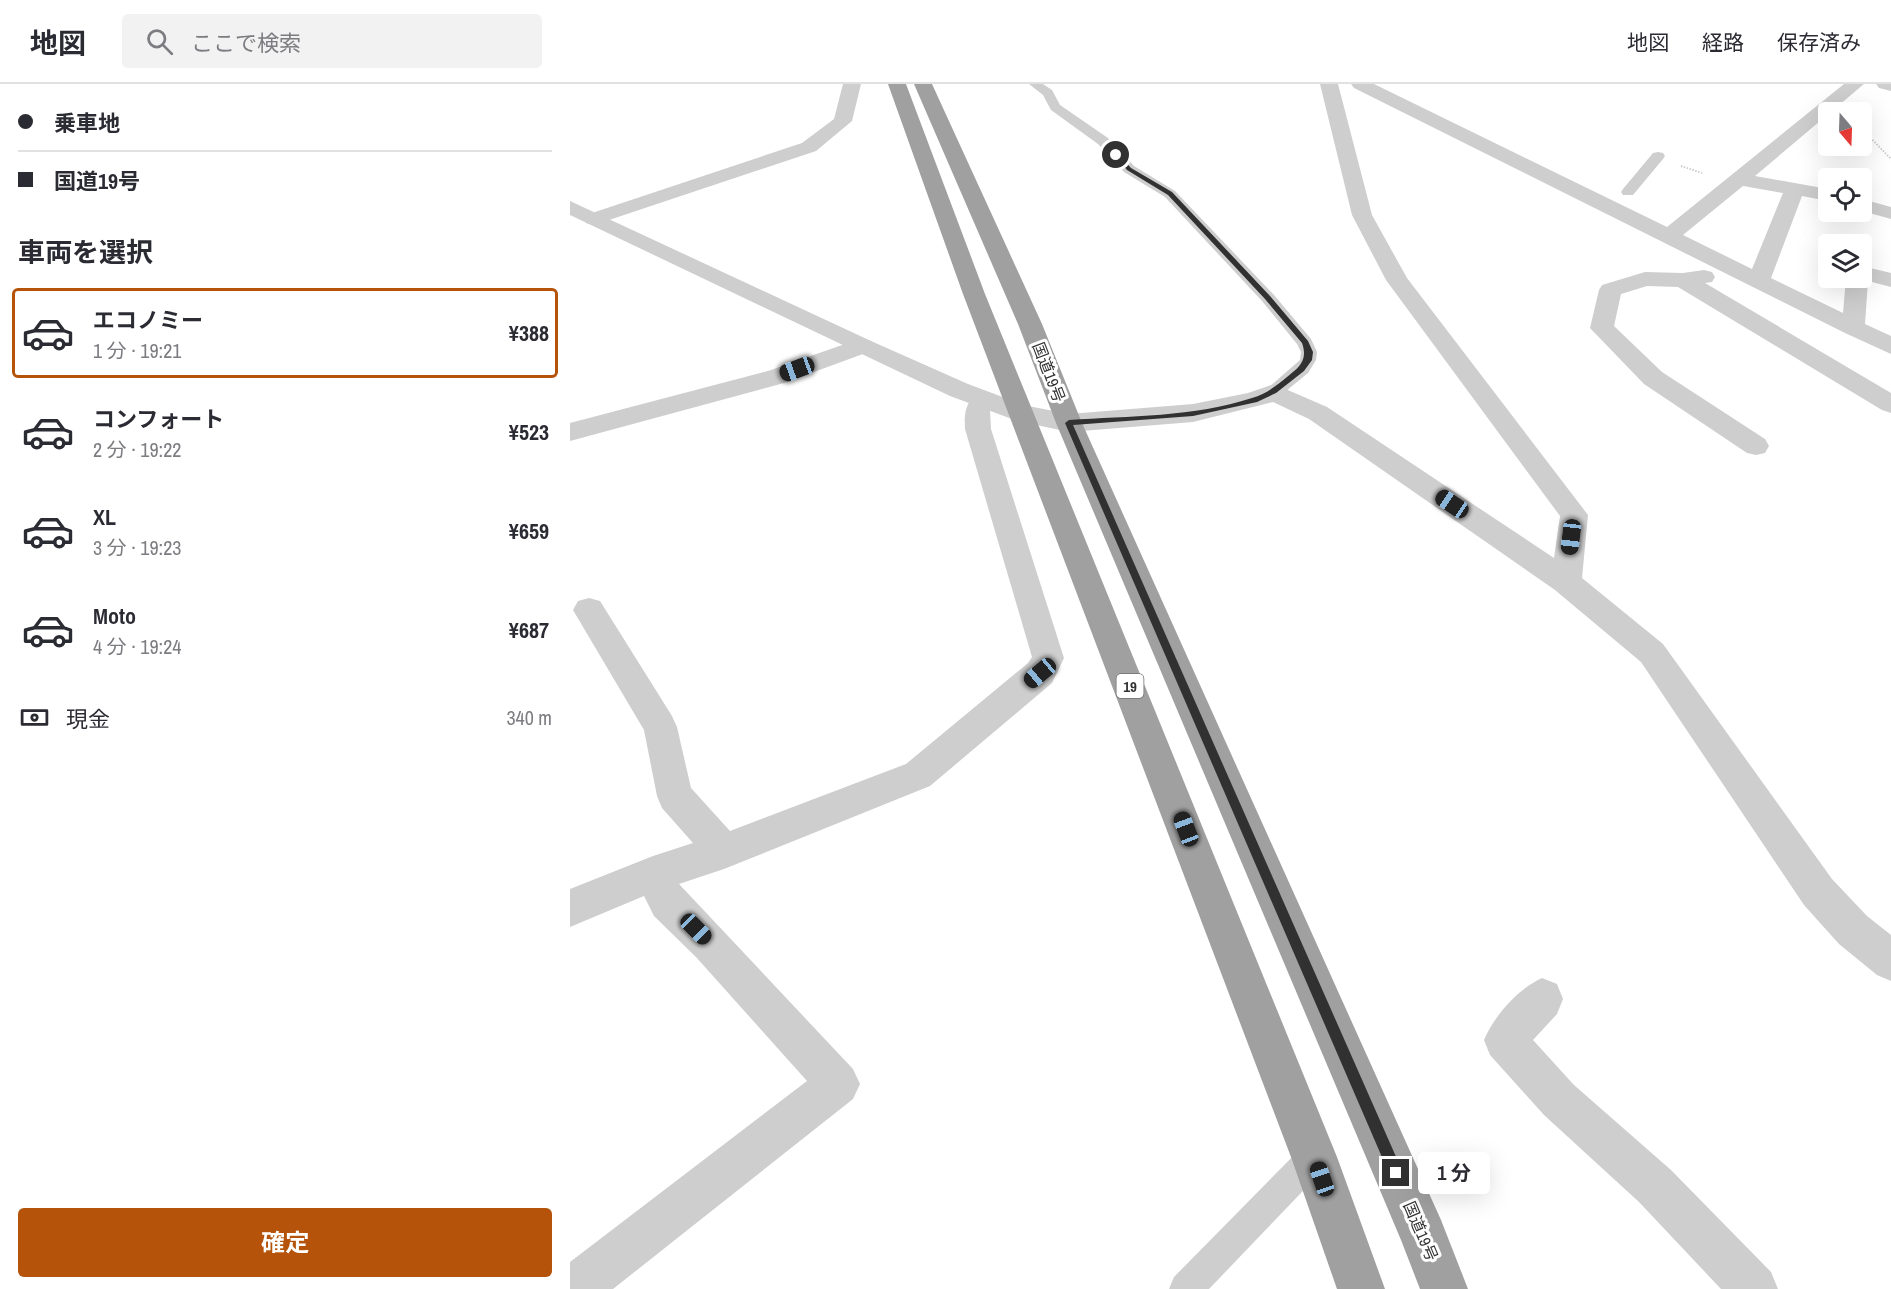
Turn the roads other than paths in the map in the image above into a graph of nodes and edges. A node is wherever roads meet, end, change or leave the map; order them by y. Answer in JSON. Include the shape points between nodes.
{"nodes":[{"id":1,"x":852,"y":84,"type":"edge"},
{"id":2,"x":897,"y":84,"type":"edge"},
{"id":3,"x":923,"y":84,"type":"edge"},
{"id":4,"x":1035,"y":84,"type":"edge"},
{"id":5,"x":1329,"y":84,"type":"edge"},
{"id":6,"x":1360,"y":84,"type":"edge"},
{"id":7,"x":1856,"y":84,"type":"edge"},
{"id":8,"x":1885,"y":84,"type":"edge"},
{"id":9,"x":1891,"y":86,"type":"edge"},
{"id":10,"x":1658,"y":156,"type":"road end"},
{"id":11,"x":1737,"y":181,"type":"junction"},
{"id":12,"x":1794,"y":189,"type":"junction"},
{"id":13,"x":1628,"y":192,"type":"joint"},
{"id":14,"x":1818,"y":193,"type":"edge"},
{"id":15,"x":570,"y":207,"type":"edge"},
{"id":16,"x":1872,"y":208,"type":"edge"},
{"id":17,"x":1891,"y":213,"type":"edge"},
{"id":18,"x":1628,"y":216,"type":"junction"},
{"id":19,"x":593,"y":219,"type":"junction"},
{"id":20,"x":1669,"y":236,"type":"junction"},
{"id":21,"x":1872,"y":275,"type":"edge"},
{"id":22,"x":1750,"y":277,"type":"junction"},
{"id":23,"x":1683,"y":280,"type":"junction"},
{"id":24,"x":1891,"y":280,"type":"edge"},
{"id":25,"x":1856,"y":288,"type":"edge"},
{"id":26,"x":1853,"y":328,"type":"junction"},
{"id":27,"x":862,"y":346,"type":"junction"},
{"id":28,"x":1891,"y":346,"type":"edge"},
{"id":29,"x":1274,"y":392,"type":"junction"},
{"id":30,"x":985,"y":399,"type":"junction"},
{"id":31,"x":1891,"y":404,"type":"edge"},
{"id":32,"x":1023,"y":414,"type":"junction"},
{"id":33,"x":1069,"y":423,"type":"junction"},
{"id":34,"x":570,"y":432,"type":"edge"},
{"id":35,"x":1756,"y":446,"type":"dead end"},
{"id":36,"x":1566,"y":582,"type":"junction"},
{"id":37,"x":589,"y":610,"type":"dead end"},
{"id":38,"x":724,"y":851,"type":"junction"},
{"id":39,"x":652,"y":874,"type":"junction"},
{"id":40,"x":570,"y":908,"type":"edge"},
{"id":41,"x":1891,"y":961,"type":"edge"},
{"id":42,"x":1542,"y":999,"type":"dead end"},
{"id":43,"x":1314,"y":1157,"type":"junction"},
{"id":44,"x":574,"y":1289,"type":"edge"},
{"id":45,"x":1186,"y":1289,"type":"edge"},
{"id":46,"x":1361,"y":1289,"type":"edge"},
{"id":47,"x":1444,"y":1289,"type":"edge"},
{"id":48,"x":1754,"y":1289,"type":"edge"}],
"edges":[{"from":1,"to":19,"type":"street","via":[[843,121],[809,147]]},
{"from":2,"to":32,"type":"highway","number":"19"},
{"from":3,"to":33,"type":"highway","name":"国道19号","via":[[1030,324]]},
{"from":4,"to":29,"type":"lane","via":[[1048,93],[1055,107],[1104,141],[1129,169],[1170,194],[1305,343],[1308,360]]},
{"from":5,"to":36,"type":"street","via":[[1362,215],[1397,280],[1574,515]]},
{"from":6,"to":18,"type":"street"},
{"from":7,"to":11,"type":"street"},
{"from":8,"to":9,"type":"street"},
{"from":10,"to":13,"type":"lane"},
{"from":11,"to":12,"type":"street"},
{"from":11,"to":20,"type":"street"},
{"from":12,"to":14,"type":"street"},
{"from":12,"to":22,"type":"street"},
{"from":13,"to":18,"type":"street"},
{"from":15,"to":19,"type":"street"},
{"from":16,"to":17,"type":"street"},
{"from":18,"to":20,"type":"street"},
{"from":19,"to":27,"type":"street"},
{"from":20,"to":22,"type":"street"},
{"from":21,"to":24,"type":"street"},
{"from":22,"to":23,"type":"street"},
{"from":22,"to":26,"type":"street"},
{"from":23,"to":31,"type":"street"},
{"from":23,"to":35,"type":"street","via":[[1645,279],[1610,290],[1602,328],[1653,378]]},
{"from":25,"to":26,"type":"street"},
{"from":26,"to":28,"type":"street"},
{"from":27,"to":30,"type":"street"},
{"from":27,"to":34,"type":"street","via":[[775,377]]},
{"from":29,"to":33,"type":"street","via":[[1193,413]]},
{"from":29,"to":36,"type":"street","via":[[1318,413]]},
{"from":30,"to":32,"type":"street"},
{"from":30,"to":38,"type":"street","via":[[977,410],[978,429],[1048,658],[1040,673],[918,775]]},
{"from":32,"to":33,"type":"street"},
{"from":32,"to":43,"type":"highway","number":"19"},
{"from":33,"to":47,"type":"highway","name":"国道19号"},
{"from":36,"to":41,"type":"street","via":[[1652,653],[1818,892],[1853,930]]},
{"from":37,"to":38,"type":"street","via":[[660,727],[675,796]]},
{"from":38,"to":39,"type":"street"},
{"from":39,"to":40,"type":"street"},
{"from":39,"to":44,"type":"street","via":[[668,902],[837,1084]]},
{"from":42,"to":48,"type":"street","via":[[1505,1040],[1558,1100],[1655,1186]]},
{"from":43,"to":45,"type":"lane"},
{"from":43,"to":46,"type":"highway","number":"19"}]}
